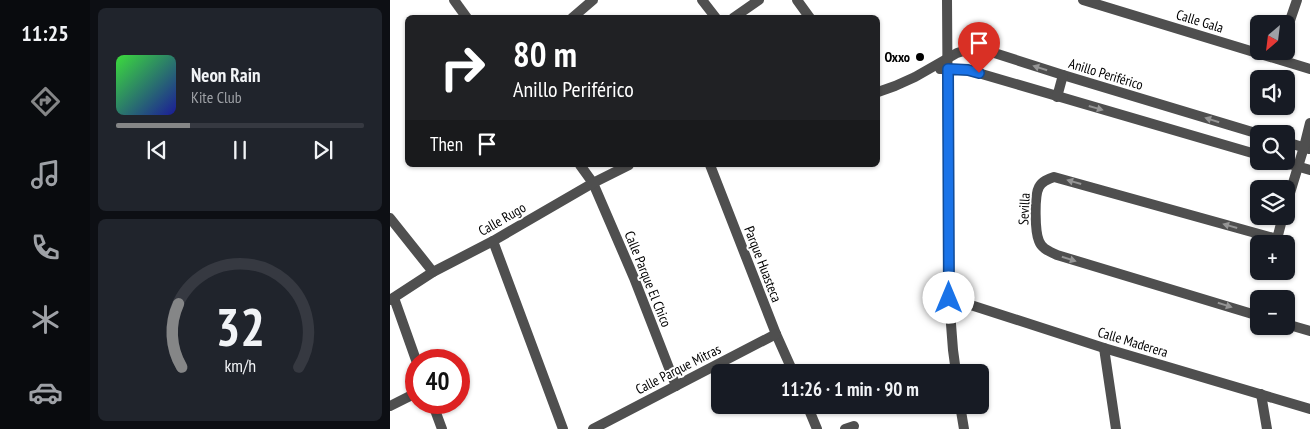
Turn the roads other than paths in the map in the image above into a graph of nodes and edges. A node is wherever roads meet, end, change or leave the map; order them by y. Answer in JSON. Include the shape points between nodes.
{"nodes":[{"id":1,"x":454,"y":0,"type":"edge"},
{"id":2,"x":592,"y":0,"type":"edge"},
{"id":3,"x":702,"y":0,"type":"edge"},
{"id":4,"x":759,"y":0,"type":"edge"},
{"id":5,"x":797,"y":0,"type":"edge"},
{"id":6,"x":946,"y":0,"type":"edge"},
{"id":7,"x":1083,"y":0,"type":"edge"},
{"id":8,"x":1297,"y":0,"type":"edge"},
{"id":9,"x":466,"y":15,"type":"edge"},
{"id":10,"x":575,"y":15,"type":"edge"},
{"id":11,"x":714,"y":15,"type":"edge"},
{"id":12,"x":737,"y":15,"type":"edge"},
{"id":13,"x":808,"y":15,"type":"edge"},
{"id":14,"x":1292,"y":15,"type":"edge"},
{"id":15,"x":1250,"y":47,"type":"edge"},
{"id":16,"x":1290,"y":60,"type":"edge"},
{"id":17,"x":947,"y":64,"type":"junction"},
{"id":18,"x":1310,"y":69,"type":"edge"},
{"id":19,"x":1063,"y":75,"type":"junction"},
{"id":20,"x":880,"y":91,"type":"edge"},
{"id":21,"x":1057,"y":97,"type":"junction"},
{"id":22,"x":1310,"y":123,"type":"edge"},
{"id":23,"x":1250,"y":131,"type":"edge"},
{"id":24,"x":1307,"y":148,"type":"edge"},
{"id":25,"x":1250,"y":152,"type":"edge"},
{"id":26,"x":1295,"y":166,"type":"edge"},
{"id":27,"x":582,"y":167,"type":"edge"},
{"id":28,"x":625,"y":167,"type":"edge"},
{"id":29,"x":711,"y":167,"type":"edge"},
{"id":30,"x":1298,"y":167,"type":"junction"},
{"id":31,"x":1310,"y":170,"type":"edge"},
{"id":32,"x":1294,"y":180,"type":"edge"},
{"id":33,"x":593,"y":182,"type":"junction"},
{"id":34,"x":390,"y":218,"type":"edge"},
{"id":35,"x":1281,"y":225,"type":"edge"},
{"id":36,"x":493,"y":241,"type":"junction"},
{"id":37,"x":433,"y":272,"type":"junction"},
{"id":38,"x":949,"y":298,"type":"junction"},
{"id":39,"x":392,"y":299,"type":"edge"},
{"id":40,"x":1250,"y":313,"type":"edge"},
{"id":41,"x":1295,"y":327,"type":"edge"},
{"id":42,"x":1310,"y":331,"type":"edge"},
{"id":43,"x":776,"y":334,"type":"junction"},
{"id":44,"x":1104,"y":348,"type":"junction"},
{"id":45,"x":412,"y":349,"type":"edge"},
{"id":46,"x":789,"y":364,"type":"edge"},
{"id":47,"x":955,"y":364,"type":"edge"},
{"id":48,"x":676,"y":386,"type":"junction"},
{"id":49,"x":1261,"y":394,"type":"junction"},
{"id":50,"x":405,"y":398,"type":"edge"},
{"id":51,"x":390,"y":406,"type":"edge"},
{"id":52,"x":1310,"y":409,"type":"edge"},
{"id":53,"x":436,"y":414,"type":"edge"},
{"id":54,"x":810,"y":414,"type":"edge"},
{"id":55,"x":962,"y":414,"type":"edge"},
{"id":56,"x":442,"y":429,"type":"edge"},
{"id":57,"x":563,"y":429,"type":"edge"},
{"id":58,"x":594,"y":429,"type":"edge"},
{"id":59,"x":817,"y":429,"type":"edge"},
{"id":60,"x":964,"y":429,"type":"edge"},
{"id":61,"x":1116,"y":429,"type":"edge"},
{"id":62,"x":1266,"y":429,"type":"edge"}],
"edges":[{"from":1,"to":9,"type":"street"},
{"from":2,"to":10,"type":"street"},
{"from":3,"to":11,"type":"street"},
{"from":4,"to":12,"type":"street"},
{"from":5,"to":13,"type":"street"},
{"from":6,"to":17,"type":"street"},
{"from":7,"to":15,"type":"street","name":"Calle Gala"},
{"from":8,"to":14,"type":"street"},
{"from":16,"to":18,"type":"street","name":"Calle Gala"},
{"from":19,"to":17,"type":"street","name":"Anillo Periférico","one_way":true,"via":[[985,50],[970,49],[957,53]]},
{"from":17,"to":20,"type":"street","via":[[929,68]]},
{"from":17,"to":21,"type":"street"},
{"from":17,"to":38,"type":"street"},
{"from":19,"to":21,"type":"street"},
{"from":23,"to":19,"type":"street","name":"Anillo Periférico","one_way":true},
{"from":21,"to":25,"type":"street","one_way":true},
{"from":22,"to":24,"type":"street"},
{"from":24,"to":30,"type":"street"},
{"from":26,"to":30,"type":"street"},
{"from":27,"to":33,"type":"street","name":"Calle Parque El Chico"},
{"from":28,"to":33,"type":"street","name":"Calle Rugo"},
{"from":29,"to":43,"type":"street","name":"Parque Huasteca"},
{"from":30,"to":31,"type":"street"},
{"from":30,"to":32,"type":"street"},
{"from":33,"to":36,"type":"street","name":"Calle Rugo"},
{"from":33,"to":48,"type":"street","name":"Calle Parque El Chico"},
{"from":34,"to":37,"type":"street"},
{"from":35,"to":40,"type":"street","name":"Sevilla","one_way":true,"via":[[1277,239],[1054,177],[1046,179],[1036,194],[1036,229],[1044,249]]},
{"from":36,"to":37,"type":"street","name":"Calle Rugo"},
{"from":36,"to":57,"type":"street"},
{"from":37,"to":39,"type":"street","name":"Calle Rugo"},
{"from":38,"to":44,"type":"street","name":"Calle Maderera"},
{"from":38,"to":47,"type":"street"},
{"from":39,"to":45,"type":"street"},
{"from":41,"to":42,"type":"street"},
{"from":43,"to":46,"type":"street","name":"Parque Huasteca"},
{"from":43,"to":48,"type":"street","name":"Calle Parque Mitras"},
{"from":44,"to":49,"type":"street","name":"Calle Maderera"},
{"from":44,"to":61,"type":"street"},
{"from":48,"to":58,"type":"street","name":"Calle Parque Mitras"},
{"from":49,"to":52,"type":"street","name":"Calle Maderera"},
{"from":49,"to":62,"type":"street"},
{"from":50,"to":51,"type":"street"},
{"from":53,"to":56,"type":"street"},
{"from":54,"to":59,"type":"street"},
{"from":55,"to":60,"type":"street"}]}
